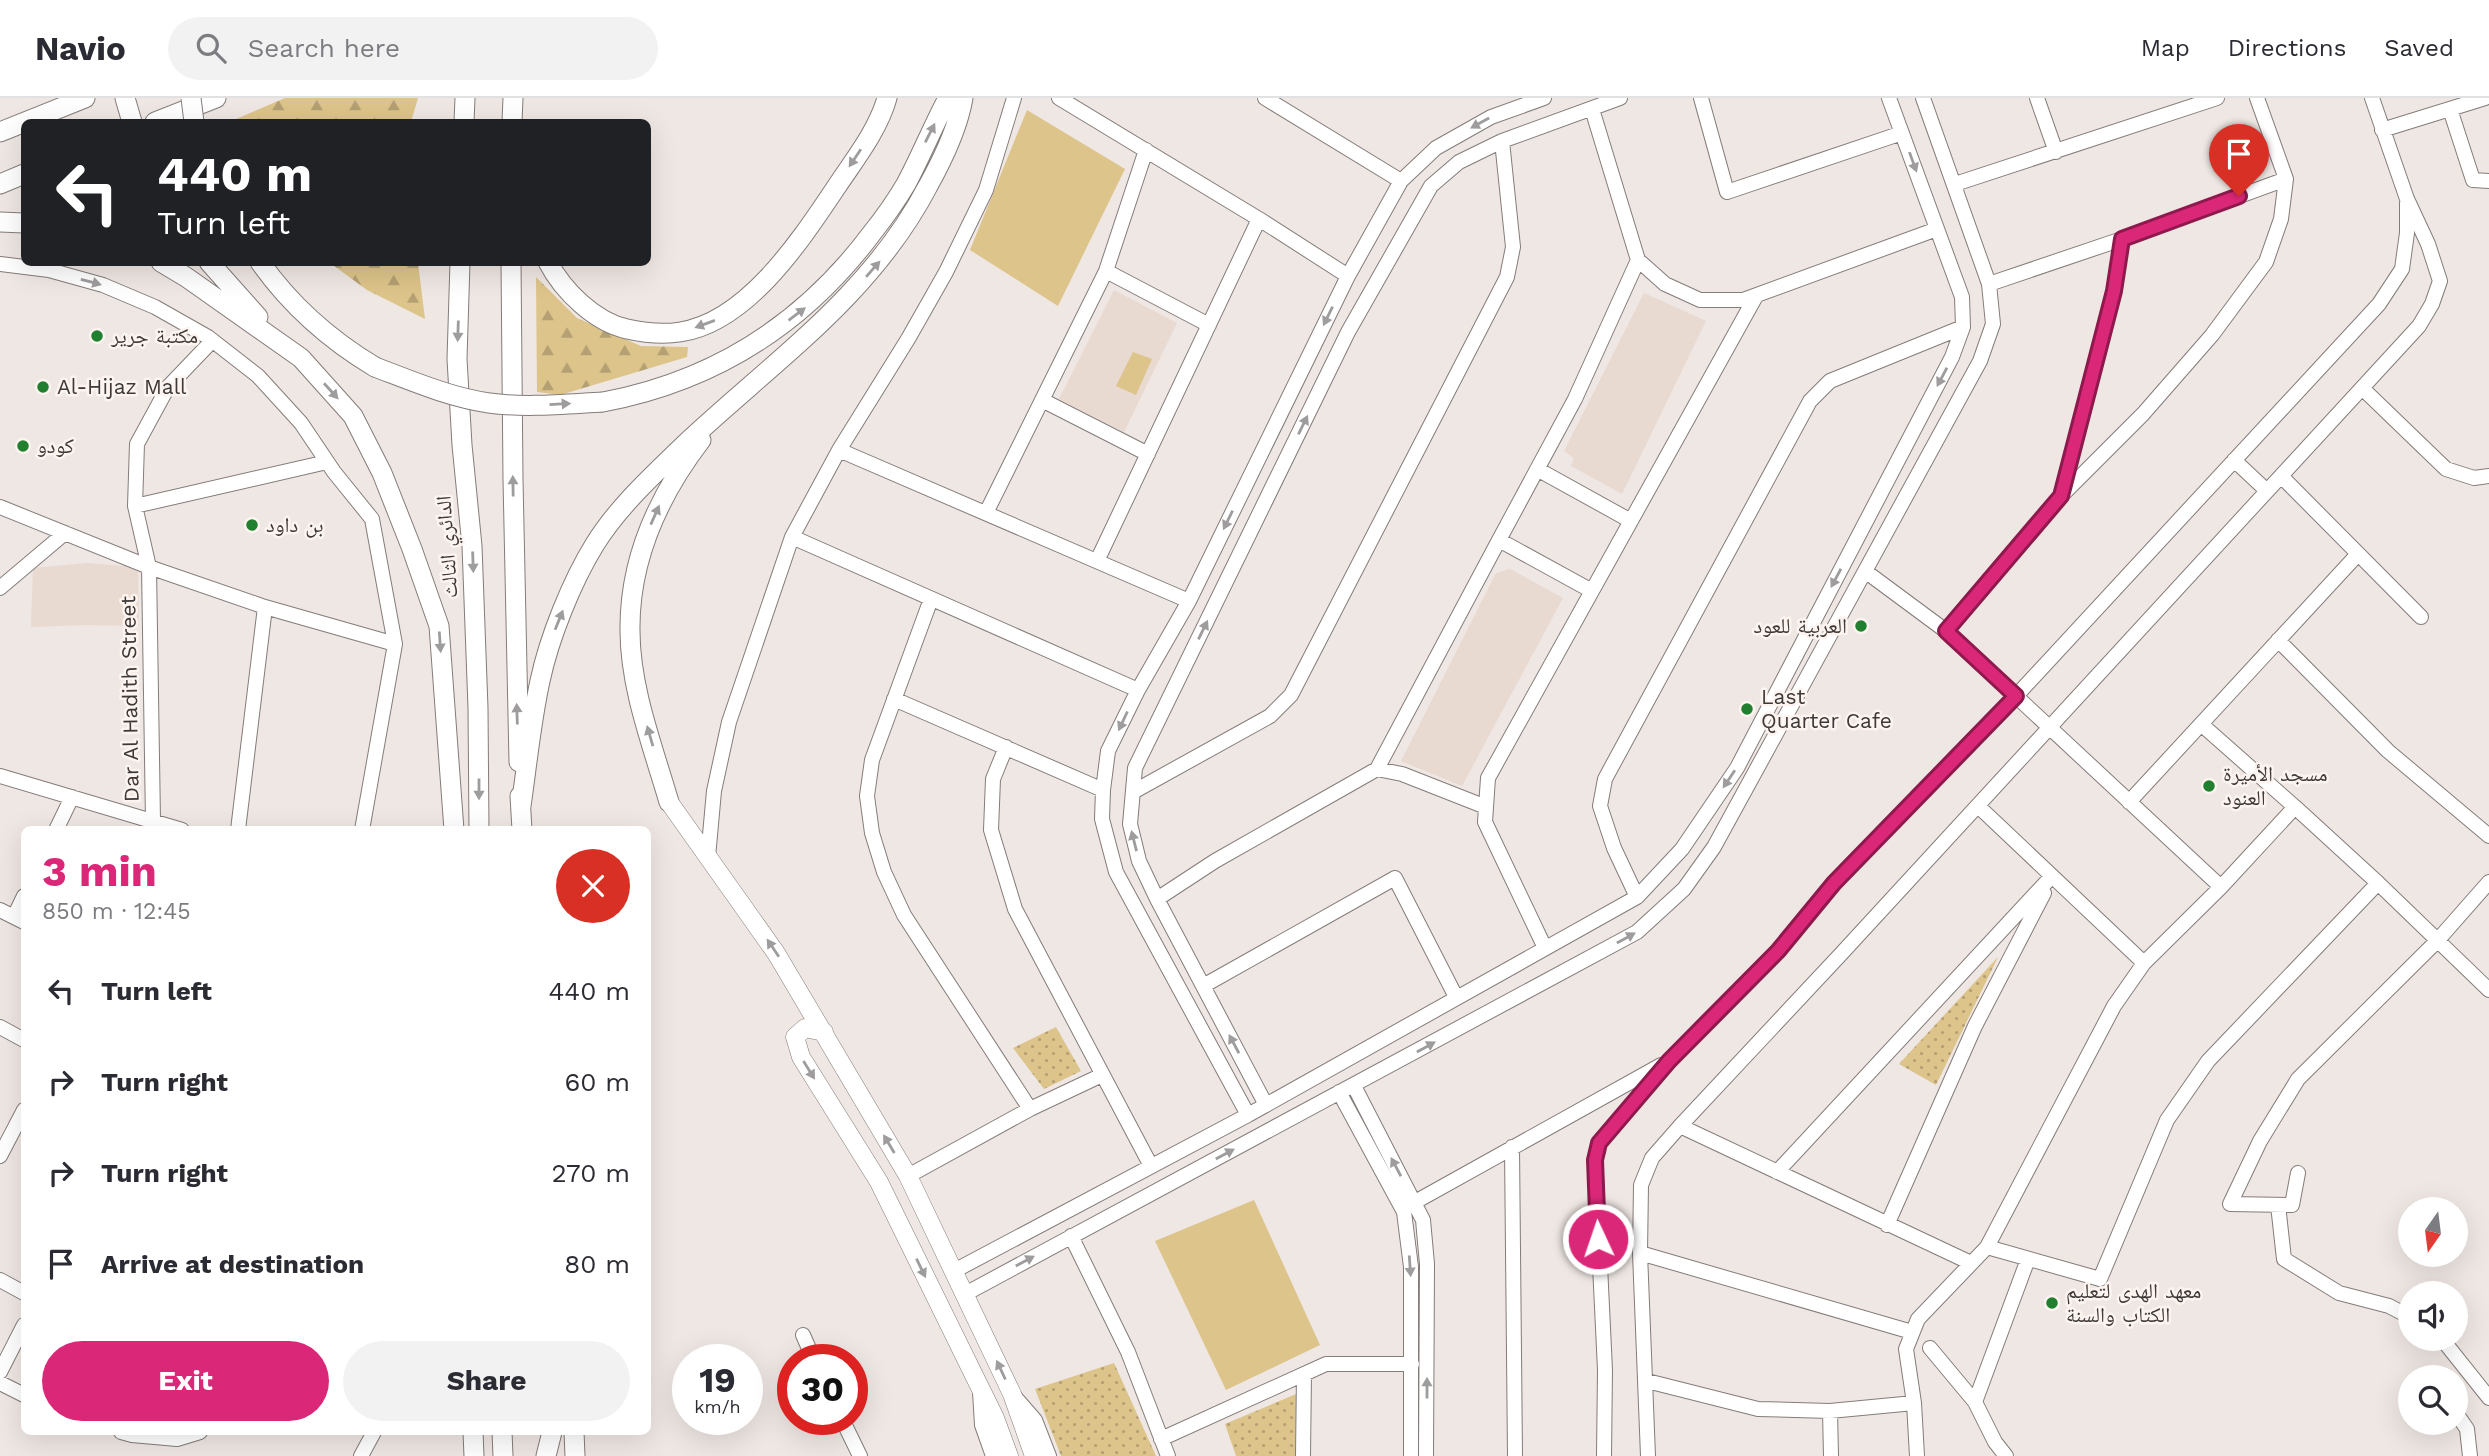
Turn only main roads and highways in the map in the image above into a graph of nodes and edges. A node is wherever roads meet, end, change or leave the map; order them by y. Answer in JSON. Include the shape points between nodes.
{"nodes":[{"id":1,"x":85,"y":98,"type":"edge"},
{"id":2,"x":125,"y":98,"type":"edge"},
{"id":3,"x":191,"y":98,"type":"edge"},
{"id":4,"x":216,"y":98,"type":"edge"},
{"id":5,"x":465,"y":98,"type":"edge"},
{"id":6,"x":513,"y":98,"type":"edge"},
{"id":7,"x":887,"y":98,"type":"edge"},
{"id":8,"x":948,"y":98,"type":"edge"},
{"id":9,"x":963,"y":98,"type":"edge"},
{"id":10,"x":32,"y":119,"type":"edge"},
{"id":11,"x":131,"y":119,"type":"edge"},
{"id":12,"x":163,"y":119,"type":"edge"},
{"id":13,"x":194,"y":119,"type":"edge"},
{"id":14,"x":464,"y":119,"type":"edge"},
{"id":15,"x":512,"y":119,"type":"edge"},
{"id":16,"x":21,"y":124,"type":"edge"},
{"id":17,"x":0,"y":132,"type":"edge"},
{"id":18,"x":21,"y":175,"type":"edge"},
{"id":19,"x":0,"y":184,"type":"edge"},
{"id":20,"x":0,"y":222,"type":"edge"},
{"id":21,"x":21,"y":223,"type":"edge"},
{"id":22,"x":168,"y":266,"type":"edge"},
{"id":23,"x":212,"y":266,"type":"edge"},
{"id":24,"x":263,"y":266,"type":"edge"},
{"id":25,"x":460,"y":266,"type":"edge"},
{"id":26,"x":511,"y":266,"type":"edge"},
{"id":27,"x":550,"y":266,"type":"edge"},
{"id":28,"x":282,"y":344,"type":"junction"},
{"id":29,"x":733,"y":398,"type":"junction"},
{"id":30,"x":669,"y":802,"type":"joint"},
{"id":31,"x":521,"y":806,"type":"junction"},
{"id":32,"x":453,"y":825,"type":"edge"},
{"id":33,"x":479,"y":826,"type":"edge"},
{"id":34,"x":522,"y":826,"type":"edge"},
{"id":35,"x":824,"y":1032,"type":"junction"},
{"id":36,"x":473,"y":1435,"type":"edge"},
{"id":37,"x":502,"y":1435,"type":"edge"},
{"id":38,"x":545,"y":1435,"type":"edge"},
{"id":39,"x":551,"y":1435,"type":"edge"},
{"id":40,"x":573,"y":1435,"type":"edge"},
{"id":41,"x":474,"y":1456,"type":"edge"},
{"id":42,"x":503,"y":1456,"type":"edge"},
{"id":43,"x":546,"y":1456,"type":"edge"},
{"id":44,"x":575,"y":1456,"type":"edge"},
{"id":45,"x":1009,"y":1456,"type":"edge"},
{"id":46,"x":1034,"y":1456,"type":"edge"}],
"edges":[{"from":1,"to":10,"type":"highway"},
{"from":2,"to":11,"type":"highway"},
{"from":3,"to":13,"type":"highway","bridge":true},
{"from":4,"to":12,"type":"highway"},
{"from":5,"to":14,"type":"highway"},
{"from":6,"to":15,"type":"highway"},
{"from":7,"to":27,"type":"highway","one_way":true,"via":[[862,148],[796,247],[755,291],[719,318],[682,332],[651,334],[616,327],[591,312]]},
{"from":24,"to":8,"type":"highway","one_way":true,"bridge":true,"via":[[315,325],[347,351],[442,393],[490,403],[549,405],[637,396],[728,359],[806,308],[881,222],[905,185]]},
{"from":29,"to":9,"type":"highway","one_way":true,"via":[[843,303],[880,261],[911,220],[939,167]]},
{"from":16,"to":17,"type":"highway"},
{"from":18,"to":19,"type":"highway"},
{"from":20,"to":21,"type":"highway"},
{"from":22,"to":28,"type":"highway"},
{"from":23,"to":28,"type":"highway"},
{"from":25,"to":33,"type":"highway","name":"الدائري الثالث","one_way":true,"via":[[457,359],[472,546]]},
{"from":31,"to":26,"type":"highway","one_way":true},
{"from":28,"to":32,"type":"highway","one_way":true,"via":[[353,416],[412,549],[439,626]]},
{"from":30,"to":29,"type":"highway","one_way":true,"via":[[635,675],[630,631],[634,586],[644,541],[663,496]]},
{"from":31,"to":29,"type":"highway","one_way":true,"via":[[540,681],[557,622],[595,543],[641,486]]},
{"from":35,"to":30,"type":"main road","one_way":true,"via":[[776,953]]},
{"from":31,"to":34,"type":"highway"},
{"from":35,"to":45,"type":"main road","one_way":true,"via":[[805,1028],[796,1037],[801,1057],[879,1182],[995,1418]]},
{"from":46,"to":35,"type":"main road","one_way":true,"via":[[1012,1394],[908,1176]]},
{"from":36,"to":41,"type":"highway"},
{"from":37,"to":42,"type":"highway"},
{"from":38,"to":43,"type":"highway"},
{"from":39,"to":43,"type":"highway"},
{"from":40,"to":44,"type":"highway"}]}
